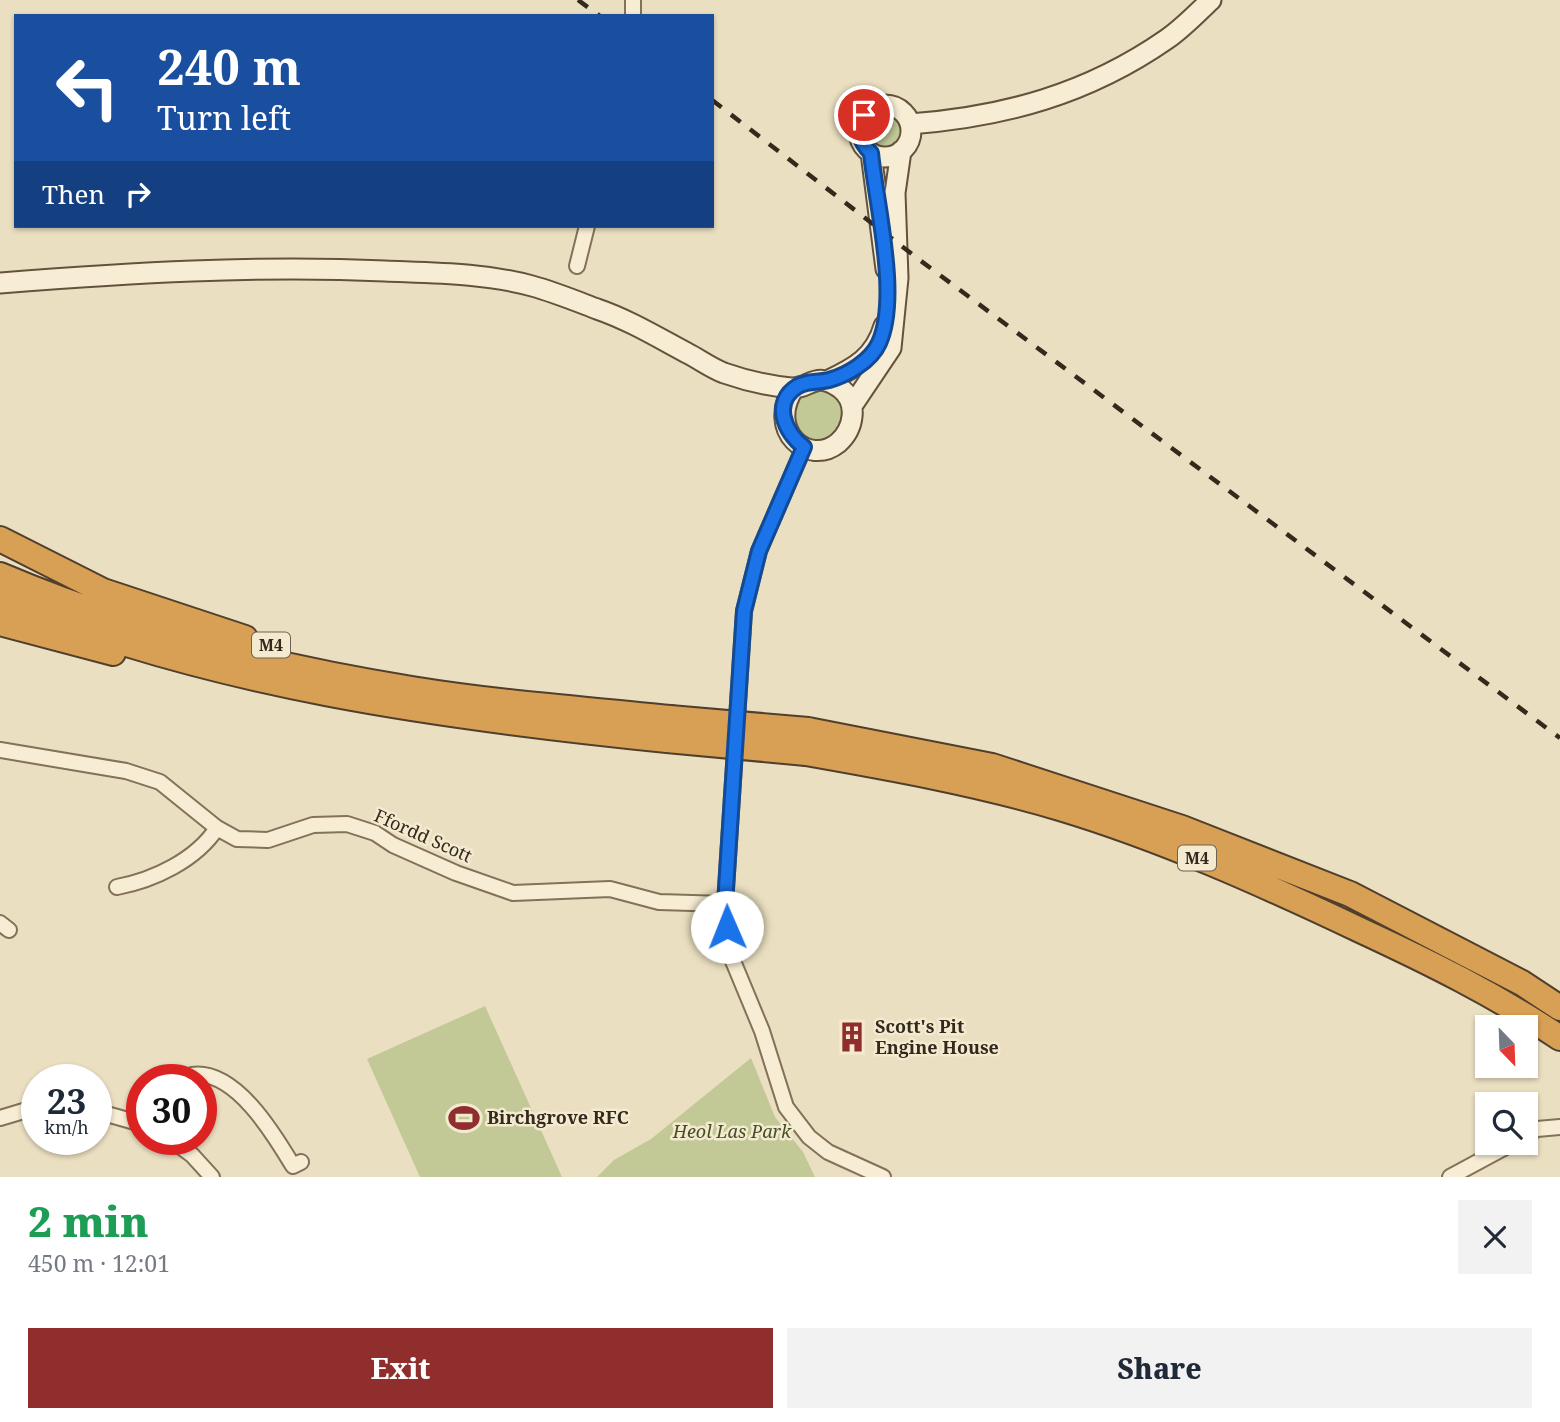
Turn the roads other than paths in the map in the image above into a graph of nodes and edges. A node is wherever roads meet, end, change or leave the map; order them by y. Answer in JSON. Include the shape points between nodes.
{"nodes":[{"id":1,"x":1211,"y":0,"type":"edge"},
{"id":2,"x":910,"y":124,"type":"junction"},
{"id":3,"x":901,"y":151,"type":"junction"},
{"id":4,"x":871,"y":153,"type":"junction"},
{"id":5,"x":586,"y":228,"type":"edge"},
{"id":6,"x":577,"y":266,"type":"dead end"},
{"id":7,"x":0,"y":283,"type":"edge"},
{"id":8,"x":827,"y":381,"type":"junction"},
{"id":9,"x":794,"y":388,"type":"junction"},
{"id":10,"x":852,"y":407,"type":"junction"},
{"id":11,"x":804,"y":447,"type":"junction"},
{"id":12,"x":0,"y":539,"type":"edge"},
{"id":13,"x":0,"y":575,"type":"edge"},
{"id":14,"x":0,"y":599,"type":"edge"},
{"id":15,"x":0,"y":624,"type":"edge"},
{"id":16,"x":241,"y":676,"type":"junction"},
{"id":17,"x":556,"y":706,"type":"junction"},
{"id":18,"x":668,"y":729,"type":"junction"},
{"id":19,"x":807,"y":741,"type":"junction"},
{"id":20,"x":0,"y":750,"type":"edge"},
{"id":21,"x":217,"y":828,"type":"junction"},
{"id":22,"x":117,"y":887,"type":"dead end"},
{"id":23,"x":725,"y":904,"type":"junction"},
{"id":24,"x":1560,"y":1008,"type":"edge"},
{"id":25,"x":1560,"y":1038,"type":"edge"},
{"id":26,"x":217,"y":1081,"type":"edge"},
{"id":27,"x":21,"y":1112,"type":"edge"},
{"id":28,"x":0,"y":1118,"type":"edge"},
{"id":29,"x":1560,"y":1127,"type":"edge"},
{"id":30,"x":1538,"y":1129,"type":"edge"},
{"id":31,"x":192,"y":1155,"type":"edge"},
{"id":32,"x":1491,"y":1155,"type":"edge"},
{"id":33,"x":297,"y":1168,"type":"edge"},
{"id":34,"x":212,"y":1177,"type":"edge"},
{"id":35,"x":883,"y":1177,"type":"edge"},
{"id":36,"x":1450,"y":1177,"type":"edge"}],
"edges":[{"from":1,"to":2,"type":"main road","via":[[1168,39],[1075,91],[971,119]]},
{"from":2,"to":3,"type":"main road","via":[[909,141]]},
{"from":2,"to":4,"type":"main road","via":[[894,106],[870,110],[859,131]]},
{"from":3,"to":4,"type":"main road","via":[[888,156]]},
{"from":3,"to":10,"type":"main road","via":[[895,193],[898,278],[891,348]]},
{"from":4,"to":8,"type":"main road","via":[[888,279],[885,322],[878,345],[858,367]]},
{"from":5,"to":6,"type":"street"},
{"from":7,"to":9,"type":"main road","via":[[219,269],[325,268],[472,275],[532,285],[623,318],[723,373]]},
{"from":8,"to":9,"type":"main road","via":[[810,380]]},
{"from":8,"to":10,"type":"main road","via":[[843,390]]},
{"from":9,"to":11,"type":"main road","via":[[784,403],[783,421],[790,436]]},
{"from":10,"to":11,"type":"main road","via":[[846,436],[819,450]]},
{"from":11,"to":23,"type":"street","via":[[759,551],[744,611]]},
{"from":12,"to":17,"type":"highway","number":"M4","via":[[103,591],[217,629],[412,682]]},
{"from":13,"to":17,"type":"highway","number":"M4","via":[[91,609],[245,655],[411,689]]},
{"from":14,"to":16,"type":"highway","number":"M4"},
{"from":15,"to":16,"type":"highway","number":"M4","via":[[132,658]]},
{"from":16,"to":18,"type":"highway","number":"M4","via":[[408,709]]},
{"from":17,"to":18,"type":"highway","number":"M4"},
{"from":18,"to":19,"type":"highway","number":"M4","bridge":true},
{"from":19,"to":24,"type":"highway","number":"M4","via":[[992,766],[1182,828],[1350,894],[1522,983]]},
{"from":19,"to":25,"type":"highway","number":"M4","via":[[1060,808],[1165,845],[1422,959],[1511,1005]]},
{"from":20,"to":21,"type":"street","name":"Ffordd Scott","via":[[126,771],[160,782]]},
{"from":21,"to":22,"type":"street","via":[[186,860]]},
{"from":21,"to":23,"type":"street","name":"Ffordd Scott","via":[[237,839],[268,840],[313,825],[347,824],[375,833],[425,866],[513,893],[610,889],[659,902]]},
{"from":23,"to":35,"type":"street","via":[[728,949],[762,1031],[786,1107],[809,1137],[828,1152]]},
{"from":26,"to":33,"type":"street","via":[[237,1093],[268,1124]]},
{"from":27,"to":28,"type":"street"},
{"from":29,"to":30,"type":"street"},
{"from":31,"to":34,"type":"street"},
{"from":32,"to":36,"type":"street"}]}
